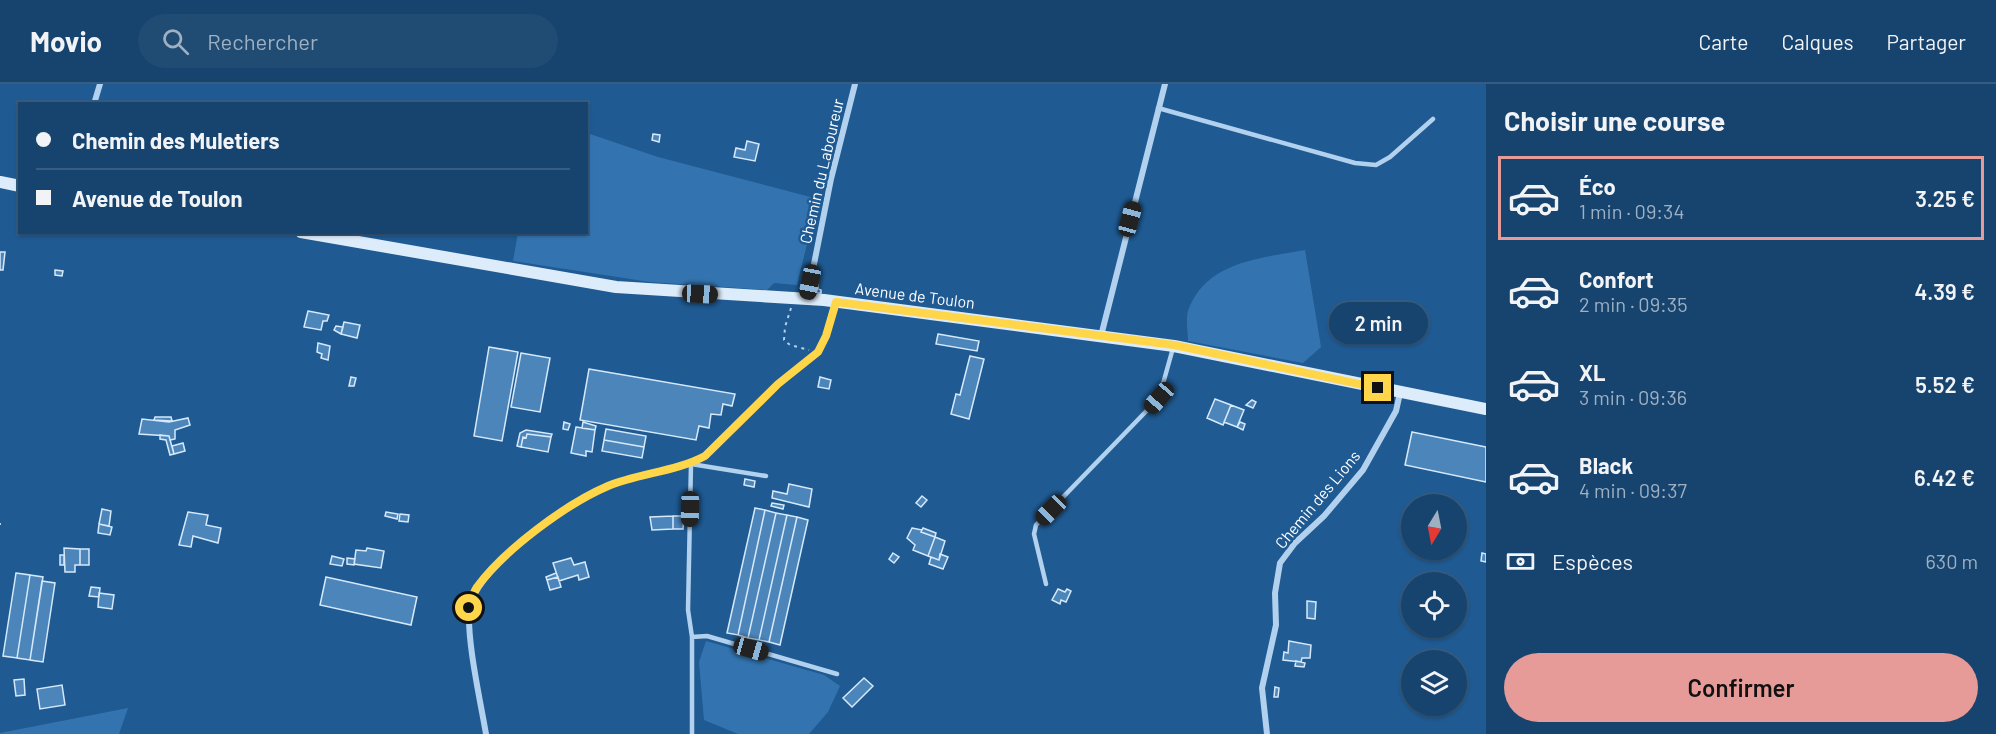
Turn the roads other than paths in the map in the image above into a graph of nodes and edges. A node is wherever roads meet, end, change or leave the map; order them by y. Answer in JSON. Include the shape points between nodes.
{"nodes":[{"id":1,"x":100,"y":84,"type":"edge"},
{"id":2,"x":855,"y":84,"type":"edge"},
{"id":3,"x":1165,"y":84,"type":"edge"},
{"id":4,"x":95,"y":102,"type":"edge"},
{"id":5,"x":1158,"y":108,"type":"junction"},
{"id":6,"x":1433,"y":119,"type":"dead end"},
{"id":7,"x":0,"y":182,"type":"edge"},
{"id":8,"x":18,"y":186,"type":"edge"},
{"id":9,"x":313,"y":234,"type":"edge"},
{"id":10,"x":807,"y":299,"type":"junction"},
{"id":11,"x":836,"y":302,"type":"junction"},
{"id":12,"x":1101,"y":336,"type":"junction"},
{"id":13,"x":1174,"y":345,"type":"junction"},
{"id":14,"x":1400,"y":393,"type":"junction"},
{"id":15,"x":1486,"y":409,"type":"edge"},
{"id":16,"x":691,"y":464,"type":"junction"},
{"id":17,"x":766,"y":476,"type":"dead end"},
{"id":18,"x":1046,"y":584,"type":"dead end"},
{"id":19,"x":692,"y":637,"type":"junction"},
{"id":20,"x":837,"y":674,"type":"dead end"},
{"id":21,"x":486,"y":734,"type":"edge"},
{"id":22,"x":692,"y":734,"type":"edge"},
{"id":23,"x":1266,"y":734,"type":"edge"}],
"edges":[{"from":1,"to":4,"type":"street"},
{"from":2,"to":10,"type":"street","name":"Chemin du Laboureur"},
{"from":3,"to":5,"type":"street"},
{"from":5,"to":6,"type":"lane","via":[[1355,163],[1376,165]]},
{"from":5,"to":12,"type":"street"},
{"from":7,"to":8,"type":"main road"},
{"from":9,"to":10,"type":"main road","name":"Avenue de Toulon","via":[[616,287]]},
{"from":10,"to":11,"type":"main road","name":"Avenue de Toulon"},
{"from":11,"to":12,"type":"main road","name":"Avenue de Toulon"},
{"from":11,"to":16,"type":"street","via":[[818,352],[778,384],[705,456]]},
{"from":12,"to":13,"type":"main road","name":"Avenue de Toulon"},
{"from":13,"to":14,"type":"main road","name":"Avenue de Toulon"},
{"from":13,"to":18,"type":"lane","via":[[1159,398],[1036,525],[1034,534]]},
{"from":14,"to":15,"type":"main road","name":"Avenue de Toulon"},
{"from":14,"to":23,"type":"street","name":"Chemin des Lions","via":[[1396,411],[1364,470],[1280,563],[1275,593],[1276,625],[1262,688]]},
{"from":16,"to":17,"type":"lane"},
{"from":16,"to":19,"type":"lane","via":[[688,610]]},
{"from":16,"to":21,"type":"street","via":[[607,486],[555,515],[494,567],[475,589],[469,608],[470,628]]},
{"from":19,"to":20,"type":"lane","via":[[707,636]]},
{"from":19,"to":22,"type":"lane"}]}
